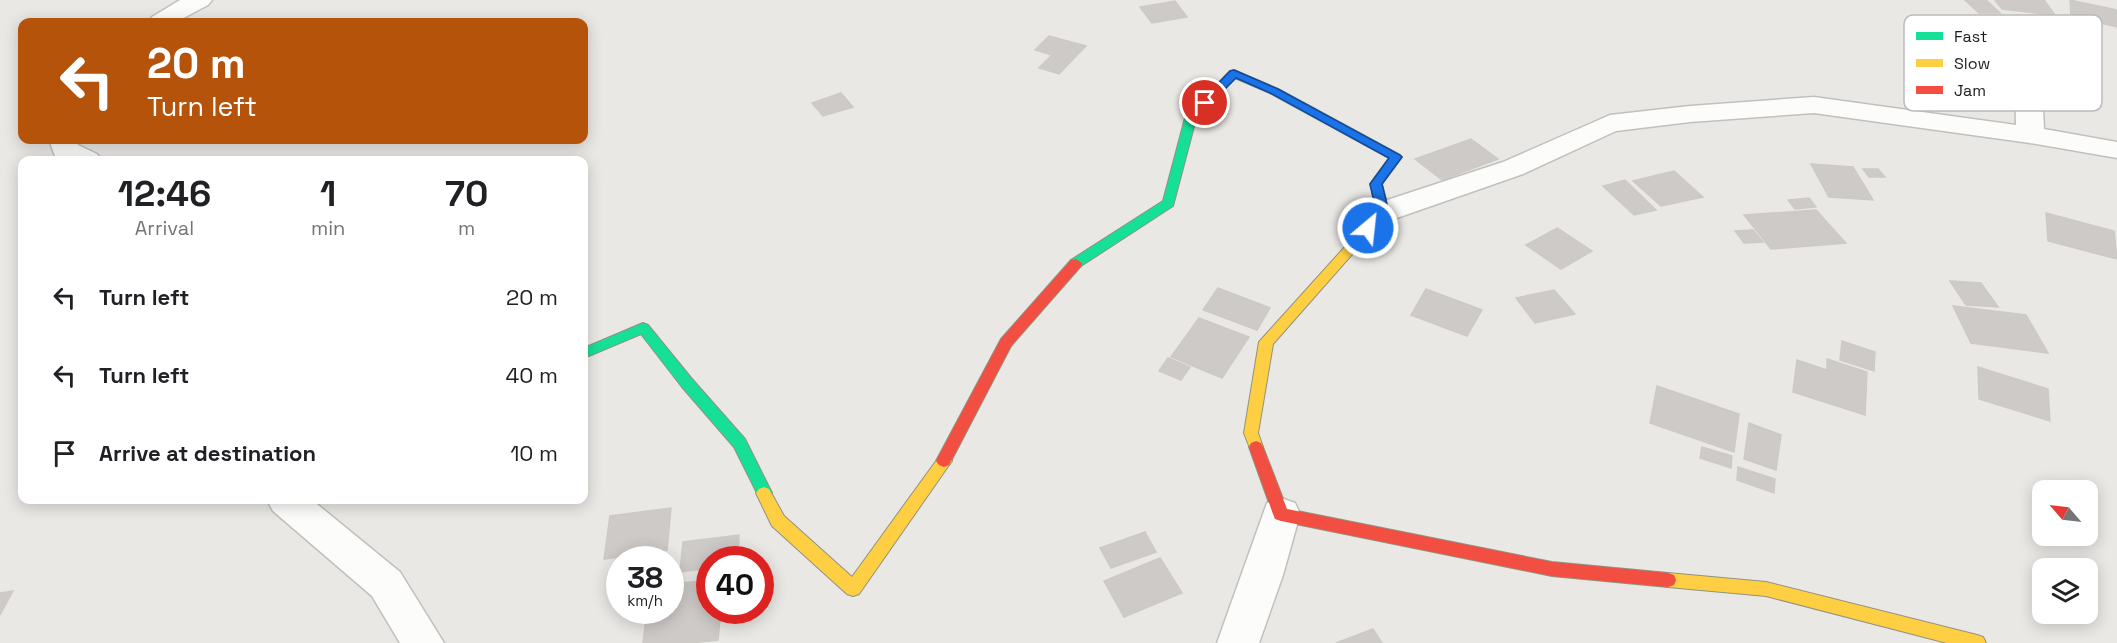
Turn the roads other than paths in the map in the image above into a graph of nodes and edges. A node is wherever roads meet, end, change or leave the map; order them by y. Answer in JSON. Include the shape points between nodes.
{"nodes":[{"id":1,"x":200,"y":0,"type":"edge"},
{"id":2,"x":167,"y":18,"type":"edge"},
{"id":3,"x":2029,"y":111,"type":"edge"},
{"id":4,"x":2030,"y":135,"type":"junction"},
{"id":5,"x":64,"y":144,"type":"edge"},
{"id":6,"x":2117,"y":150,"type":"edge"},
{"id":7,"x":78,"y":156,"type":"edge"},
{"id":8,"x":1383,"y":212,"type":"junction"},
{"id":9,"x":588,"y":351,"type":"edge"},
{"id":10,"x":291,"y":504,"type":"edge"},
{"id":11,"x":1281,"y":514,"type":"junction"},
{"id":12,"x":423,"y":643,"type":"edge"},
{"id":13,"x":1238,"y":643,"type":"edge"},
{"id":14,"x":1977,"y":643,"type":"edge"}],
"edges":[{"from":1,"to":2,"type":"street"},
{"from":3,"to":4,"type":"street"},
{"from":4,"to":6,"type":"street"},
{"from":4,"to":8,"type":"street","via":[[1814,105],[1610,123],[1513,168]]},
{"from":5,"to":7,"type":"street","via":[[65,150]]},
{"from":8,"to":9,"type":"street","via":[[1376,184],[1396,157],[1234,73],[1191,118],[1169,203],[1077,261],[1006,343],[940,468],[853,589],[778,521],[740,443],[644,328]]},
{"from":8,"to":11,"type":"street","via":[[1266,342],[1251,433]]},
{"from":10,"to":12,"type":"street","via":[[386,584]]},
{"from":11,"to":13,"type":"street"},
{"from":11,"to":14,"type":"street","via":[[1552,568],[1766,590]]}]}
